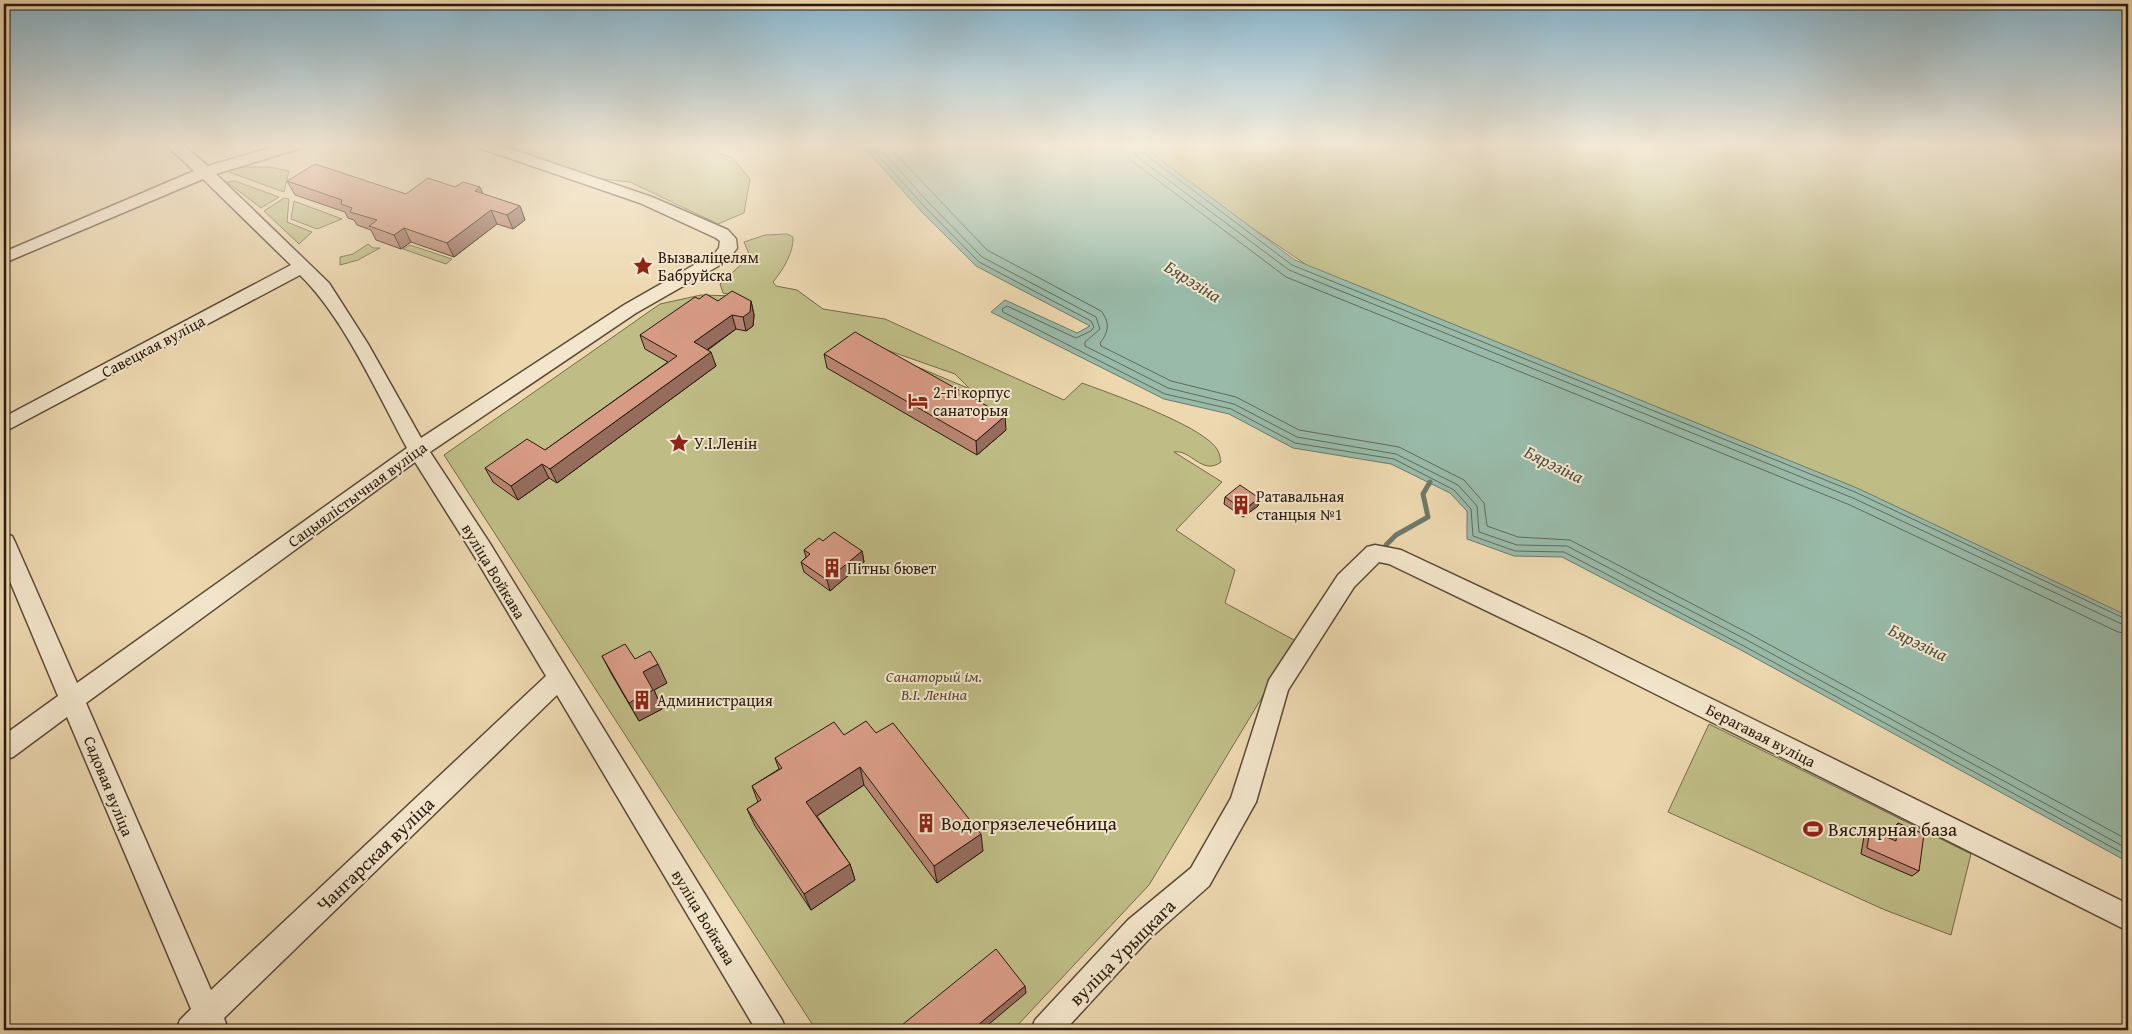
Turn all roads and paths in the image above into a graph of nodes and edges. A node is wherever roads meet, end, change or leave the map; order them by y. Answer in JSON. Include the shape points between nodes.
{"nodes":[{"id":1,"x":155,"y":193,"type":"edge"},
{"id":2,"x":227,"y":193,"type":"edge"},
{"id":3,"x":626,"y":193,"type":"edge"},
{"id":4,"x":4,"y":258,"type":"edge"},
{"id":5,"x":303,"y":266,"type":"junction"},
{"id":6,"x":4,"y":426,"type":"edge"},
{"id":7,"x":418,"y":450,"type":"junction"},
{"id":8,"x":4,"y":542,"type":"edge"},
{"id":9,"x":1393,"y":556,"type":"joint"},
{"id":10,"x":559,"y":678,"type":"junction"},
{"id":11,"x":74,"y":699,"type":"junction"},
{"id":12,"x":4,"y":749,"type":"edge"},
{"id":13,"x":2128,"y":918,"type":"edge"},
{"id":14,"x":204,"y":1025,"type":"edge"},
{"id":15,"x":772,"y":1030,"type":"edge"},
{"id":16,"x":1046,"y":1030,"type":"edge"}],
"edges":[{"from":1,"to":4,"type":"street"},
{"from":2,"to":5,"type":"street","name":"вуліца Войкава"},
{"from":3,"to":7,"type":"street","name":"Сацыялістычная вуліца","via":[[722,234],[728,239],[728,248],[721,257],[630,309]]},
{"from":5,"to":6,"type":"street","name":"Савецкая вуліца"},
{"from":5,"to":7,"type":"street","name":"вуліца Войкава","via":[[322,287],[358,344]]},
{"from":7,"to":10,"type":"street","name":"вуліца Войкава"},
{"from":7,"to":11,"type":"street","name":"Сацыялістычная вуліца"},
{"from":8,"to":11,"type":"street","name":"Садовая вуліца"},
{"from":9,"to":13,"type":"street","name":"Берагавая вуліца","via":[[1576,643]]},
{"from":9,"to":16,"type":"street","name":"вуліца Урыцкага","via":[[1375,553],[1346,581],[1277,687],[1243,802],[1200,878],[1138,930]]},
{"from":10,"to":14,"type":"street","name":"Чангарская вуліца"},
{"from":10,"to":15,"type":"street","name":"вуліца Войкава"},
{"from":11,"to":12,"type":"street","name":"Сацыялістычная вуліца"},
{"from":11,"to":14,"type":"street","name":"Садовая вуліца"}]}
